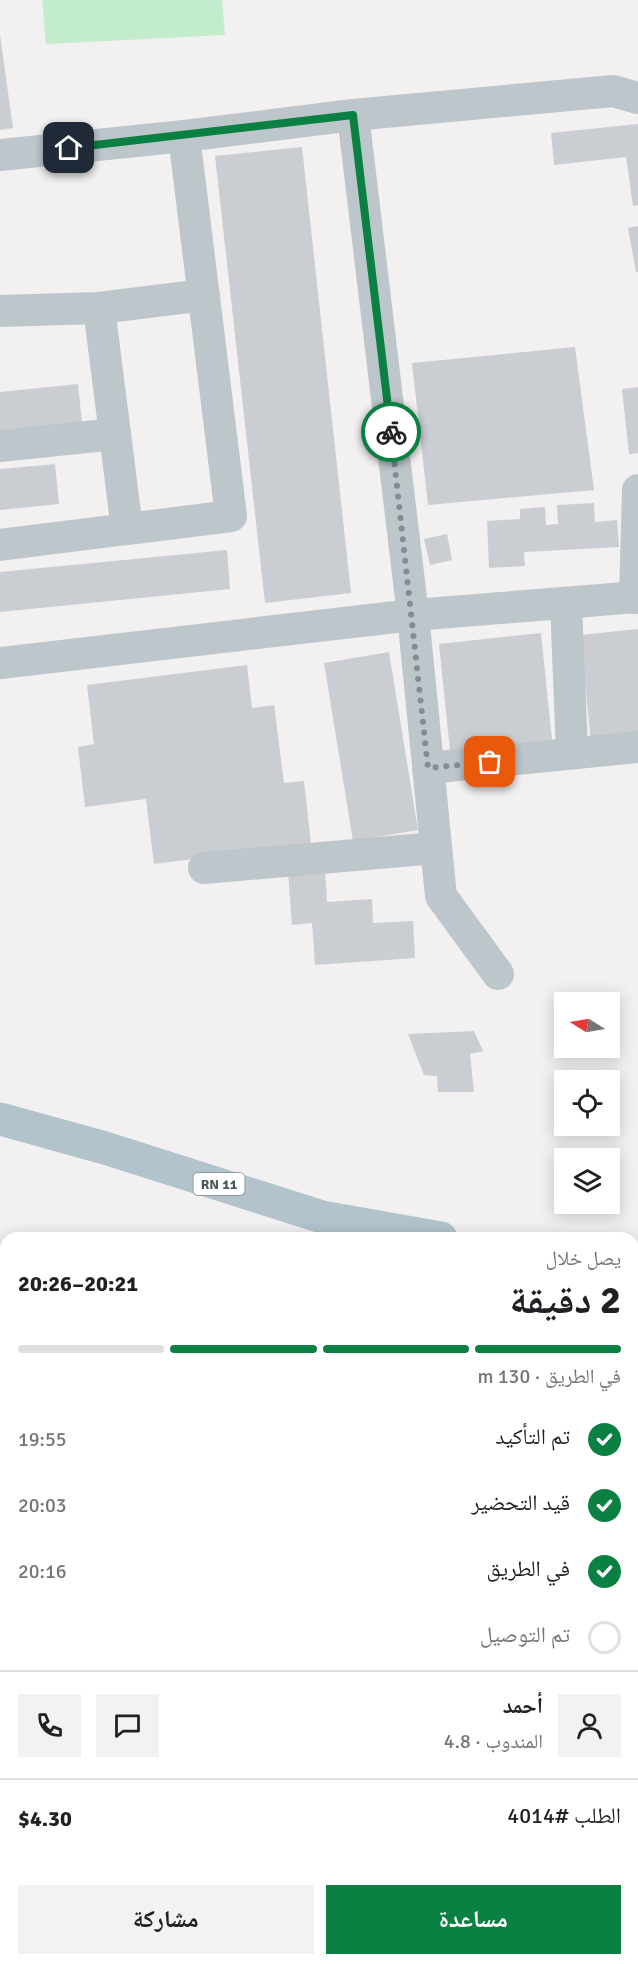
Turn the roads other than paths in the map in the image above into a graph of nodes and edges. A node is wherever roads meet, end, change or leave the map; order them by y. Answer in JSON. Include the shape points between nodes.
{"nodes":[{"id":1,"x":638,"y":98,"type":"edge"},
{"id":2,"x":353,"y":115,"type":"junction"},
{"id":3,"x":184,"y":136,"type":"junction"},
{"id":4,"x":0,"y":155,"type":"edge"},
{"id":5,"x":204,"y":295,"type":"junction"},
{"id":6,"x":99,"y":308,"type":"junction"},
{"id":7,"x":0,"y":311,"type":"edge"},
{"id":8,"x":116,"y":434,"type":"junction"},
{"id":9,"x":0,"y":446,"type":"edge"},
{"id":10,"x":638,"y":490,"type":"edge"},
{"id":11,"x":127,"y":529,"type":"junction"},
{"id":12,"x":0,"y":545,"type":"edge"},
{"id":13,"x":637,"y":597,"type":"edge"},
{"id":14,"x":566,"y":603,"type":"junction"},
{"id":15,"x":413,"y":615,"type":"junction"},
{"id":16,"x":0,"y":663,"type":"edge"},
{"id":17,"x":638,"y":747,"type":"edge"},
{"id":18,"x":572,"y":753,"type":"junction"},
{"id":19,"x":428,"y":768,"type":"junction"},
{"id":20,"x":436,"y":848,"type":"junction"},
{"id":21,"x":204,"y":868,"type":"dead end"},
{"id":22,"x":498,"y":974,"type":"dead end"},
{"id":23,"x":0,"y":1119,"type":"edge"},
{"id":24,"x":407,"y":1232,"type":"edge"}],
"edges":[{"from":1,"to":2,"type":"street","via":[[613,91]]},
{"from":2,"to":3,"type":"street"},
{"from":2,"to":15,"type":"street"},
{"from":3,"to":4,"type":"street"},
{"from":3,"to":5,"type":"street"},
{"from":5,"to":6,"type":"street"},
{"from":5,"to":11,"type":"street","via":[[231,516]]},
{"from":6,"to":7,"type":"street"},
{"from":6,"to":8,"type":"street"},
{"from":8,"to":9,"type":"street"},
{"from":8,"to":11,"type":"street"},
{"from":10,"to":13,"type":"street"},
{"from":11,"to":12,"type":"street"},
{"from":13,"to":14,"type":"street"},
{"from":14,"to":15,"type":"street"},
{"from":14,"to":18,"type":"street"},
{"from":15,"to":16,"type":"street"},
{"from":15,"to":19,"type":"street"},
{"from":17,"to":18,"type":"street"},
{"from":18,"to":19,"type":"street"},
{"from":19,"to":20,"type":"street"},
{"from":20,"to":21,"type":"street"},
{"from":20,"to":22,"type":"street","via":[[441,896]]},
{"from":23,"to":24,"type":"main road","number":"RN 11","via":[[322,1217]]}]}
